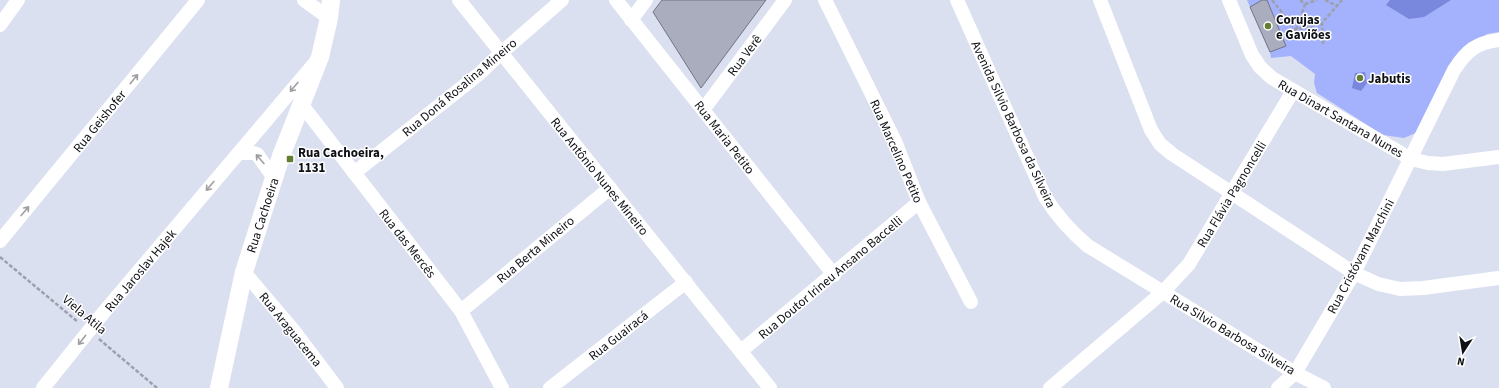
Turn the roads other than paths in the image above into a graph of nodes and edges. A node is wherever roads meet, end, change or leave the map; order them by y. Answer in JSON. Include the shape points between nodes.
{"nodes":[{"id":1,"x":18,"y":0,"type":"edge"},
{"id":2,"x":198,"y":0,"type":"edge"},
{"id":3,"x":304,"y":0,"type":"edge"},
{"id":4,"x":331,"y":0,"type":"edge"},
{"id":5,"x":459,"y":0,"type":"edge"},
{"id":6,"x":562,"y":0,"type":"edge"},
{"id":7,"x":616,"y":0,"type":"edge"},
{"id":8,"x":646,"y":0,"type":"edge"},
{"id":9,"x":786,"y":0,"type":"edge"},
{"id":10,"x":825,"y":0,"type":"edge"},
{"id":11,"x":957,"y":0,"type":"edge"},
{"id":12,"x":1100,"y":0,"type":"edge"},
{"id":13,"x":1229,"y":0,"type":"edge"},
{"id":14,"x":329,"y":18,"type":"junction"},
{"id":15,"x":631,"y":20,"type":"junction"},
{"id":16,"x":0,"y":25,"type":"edge"},
{"id":17,"x":1499,"y":40,"type":"edge"},
{"id":18,"x":501,"y":53,"type":"junction"},
{"id":19,"x":320,"y":57,"type":"junction"},
{"id":20,"x":1293,"y":91,"type":"junction"},
{"id":21,"x":302,"y":105,"type":"junction"},
{"id":22,"x":703,"y":110,"type":"junction"},
{"id":23,"x":239,"y":153,"type":"junction"},
{"id":24,"x":1499,"y":157,"type":"edge"},
{"id":25,"x":1411,"y":159,"type":"junction"},
{"id":26,"x":354,"y":173,"type":"junction"},
{"id":27,"x":274,"y":178,"type":"junction"},
{"id":28,"x":610,"y":188,"type":"junction"},
{"id":29,"x":1232,"y":193,"type":"junction"},
{"id":30,"x":919,"y":202,"type":"junction"},
{"id":31,"x":0,"y":241,"type":"edge"},
{"id":32,"x":244,"y":272,"type":"junction"},
{"id":33,"x":1354,"y":273,"type":"junction"},
{"id":34,"x":834,"y":275,"type":"junction"},
{"id":35,"x":1499,"y":278,"type":"edge"},
{"id":36,"x":686,"y":282,"type":"junction"},
{"id":37,"x":1163,"y":292,"type":"junction"},
{"id":38,"x":971,"y":302,"type":"dead end"},
{"id":39,"x":461,"y":311,"type":"junction"},
{"id":40,"x":741,"y":352,"type":"junction"},
{"id":41,"x":1295,"y":373,"type":"junction"},
{"id":42,"x":43,"y":388,"type":"edge"},
{"id":43,"x":219,"y":388,"type":"edge"},
{"id":44,"x":337,"y":388,"type":"edge"},
{"id":45,"x":502,"y":388,"type":"edge"},
{"id":46,"x":550,"y":388,"type":"edge"},
{"id":47,"x":770,"y":388,"type":"edge"},
{"id":48,"x":1050,"y":388,"type":"edge"},
{"id":49,"x":1278,"y":388,"type":"edge"},
{"id":50,"x":1324,"y":388,"type":"edge"}],
"edges":[{"from":1,"to":16,"type":"street"},
{"from":31,"to":2,"type":"street","name":"Rua Geishofer","one_way":true},
{"from":3,"to":14,"type":"street"},
{"from":4,"to":14,"type":"main road","name":"Rua Cachoeira"},
{"from":5,"to":18,"type":"street","name":"Rua Antônio Nunes Mineiro"},
{"from":6,"to":18,"type":"street","name":"Rua Doná Rosalina Mineiro"},
{"from":7,"to":15,"type":"street","name":"Rua Maria Petito"},
{"from":8,"to":15,"type":"street"},
{"from":9,"to":22,"type":"street","name":"Rua Verê"},
{"from":10,"to":30,"type":"street","name":"Rua Marcelino Petito","via":[[895,141]]},
{"from":11,"to":37,"type":"street","name":"Avenida Silvio Barbosa da Silveira","via":[[1045,197],[1056,215],[1088,246]]},
{"from":12,"to":29,"type":"street","via":[[1151,130],[1160,144]]},
{"from":13,"to":20,"type":"street","name":"Rua Dinart Santana Nunes","via":[[1252,55],[1260,67]]},
{"from":14,"to":19,"type":"main road","name":"Rua Cachoeira"},
{"from":15,"to":22,"type":"street","name":"Rua Maria Petito"},
{"from":17,"to":25,"type":"street","name":"Rua Cristóvam Marchini","via":[[1478,44],[1461,60]]},
{"from":18,"to":26,"type":"street","name":"Rua Doná Rosalina Mineiro","via":[[479,74]]},
{"from":18,"to":28,"type":"street","name":"Rua Antônio Nunes Mineiro"},
{"from":19,"to":21,"type":"main road","name":"Rua Cachoeira"},
{"from":19,"to":23,"type":"street","name":"Rua Jaroslav Hajek","one_way":true},
{"from":20,"to":25,"type":"street","name":"Rua Dinart Santana Nunes"},
{"from":20,"to":29,"type":"street","name":"Rua Flávia Pagnoncelli"},
{"from":21,"to":26,"type":"street","name":"Rua das Mercês"},
{"from":21,"to":27,"type":"main road","name":"Rua Cachoeira"},
{"from":22,"to":34,"type":"street","name":"Rua Maria Petito"},
{"from":27,"to":23,"type":"street","one_way":true,"via":[[257,154]]},
{"from":23,"to":42,"type":"street","name":"Rua Jaroslav Hajek","one_way":true},
{"from":24,"to":25,"type":"street","name":"Rua Dinart Santana Nunes","via":[[1444,164]]},
{"from":25,"to":33,"type":"street","name":"Rua Cristóvam Marchini"},
{"from":26,"to":39,"type":"street","name":"Rua das Mercês"},
{"from":27,"to":32,"type":"main road","name":"Rua Cachoeira"},
{"from":28,"to":36,"type":"street","name":"Rua Antônio Nunes Mineiro"},
{"from":28,"to":39,"type":"street","name":"Rua Berta Mineiro"},
{"from":29,"to":33,"type":"street"},
{"from":29,"to":37,"type":"street","name":"Rua Flávia Pagnoncelli","via":[[1189,264]]},
{"from":30,"to":34,"type":"street","name":"Rua Doutor Irineu Ansano Baccelli"},
{"from":30,"to":38,"type":"street","name":"Rua Marcelino Petito"},
{"from":32,"to":43,"type":"main road","name":"Rua Cachoeira"},
{"from":32,"to":44,"type":"street","name":"Rua Araguacema","via":[[294,331]]},
{"from":33,"to":35,"type":"street","via":[[1378,284],[1400,289]]},
{"from":33,"to":41,"type":"street","name":"Rua Cristóvam Marchini"},
{"from":34,"to":40,"type":"street","name":"Rua Doutor Irineu Ansano Baccelli"},
{"from":36,"to":40,"type":"street","name":"Rua Antônio Nunes Mineiro"},
{"from":36,"to":46,"type":"street","name":"Rua Guairacá"},
{"from":37,"to":41,"type":"street","name":"Rua Silvio Barbosa Silveira"},
{"from":37,"to":48,"type":"street","name":"Rua Flávia Pagnoncelli"},
{"from":39,"to":45,"type":"street","name":"Rua das Mercês"},
{"from":40,"to":47,"type":"street","name":"Rua Antônio Nunes Mineiro"},
{"from":41,"to":49,"type":"street","name":"Rua Cristóvam Marchini"},
{"from":41,"to":50,"type":"street","name":"Rua Silvio Barbosa Silveira"}]}
